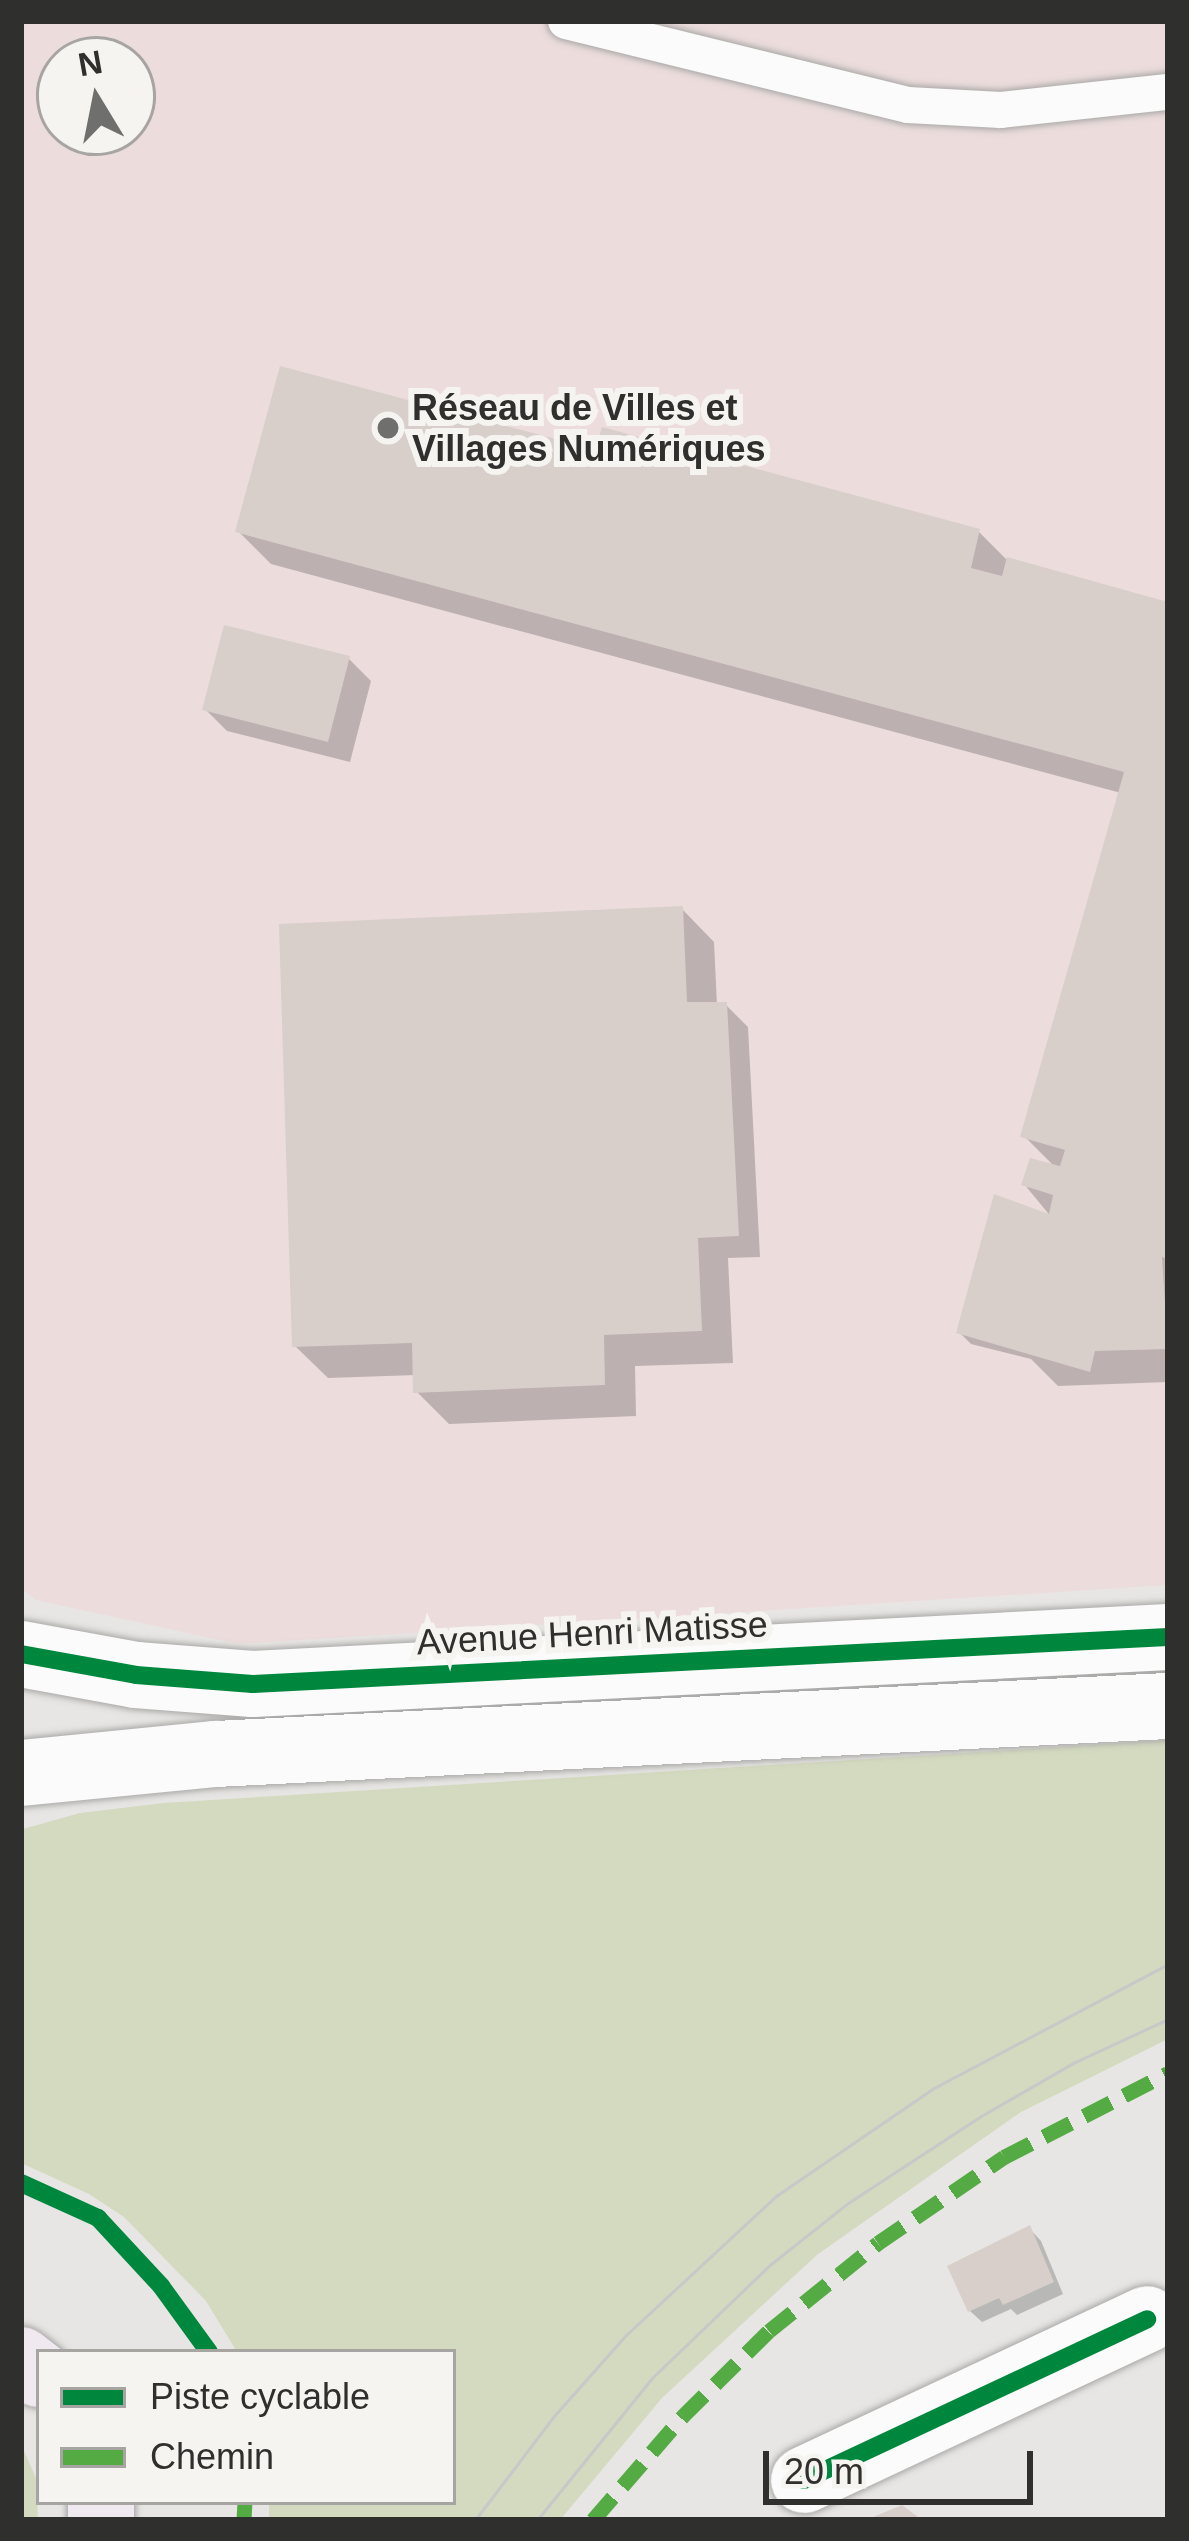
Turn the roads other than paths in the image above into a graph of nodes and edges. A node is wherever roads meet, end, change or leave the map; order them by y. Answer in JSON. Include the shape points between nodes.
{"nodes":[{"id":1,"x":566,"y":21,"type":"edge"},
{"id":2,"x":1168,"y":92,"type":"edge"},
{"id":3,"x":1168,"y":1637,"type":"edge"},
{"id":4,"x":21,"y":1654,"type":"edge"},
{"id":5,"x":1168,"y":1706,"type":"edge"},
{"id":6,"x":21,"y":1773,"type":"edge"},
{"id":7,"x":1161,"y":2326,"type":"edge"},
{"id":8,"x":804,"y":2480,"type":"dead end"}],
"edges":[{"from":1,"to":2,"type":"lane","via":[[908,105],[1000,110]]},
{"from":3,"to":4,"type":"street","name":"Avenue Henri Matisse","via":[[253,1684],[136,1675]]},
{"from":5,"to":6,"type":"street","via":[[216,1754]]},
{"from":7,"to":8,"type":"street"}]}
